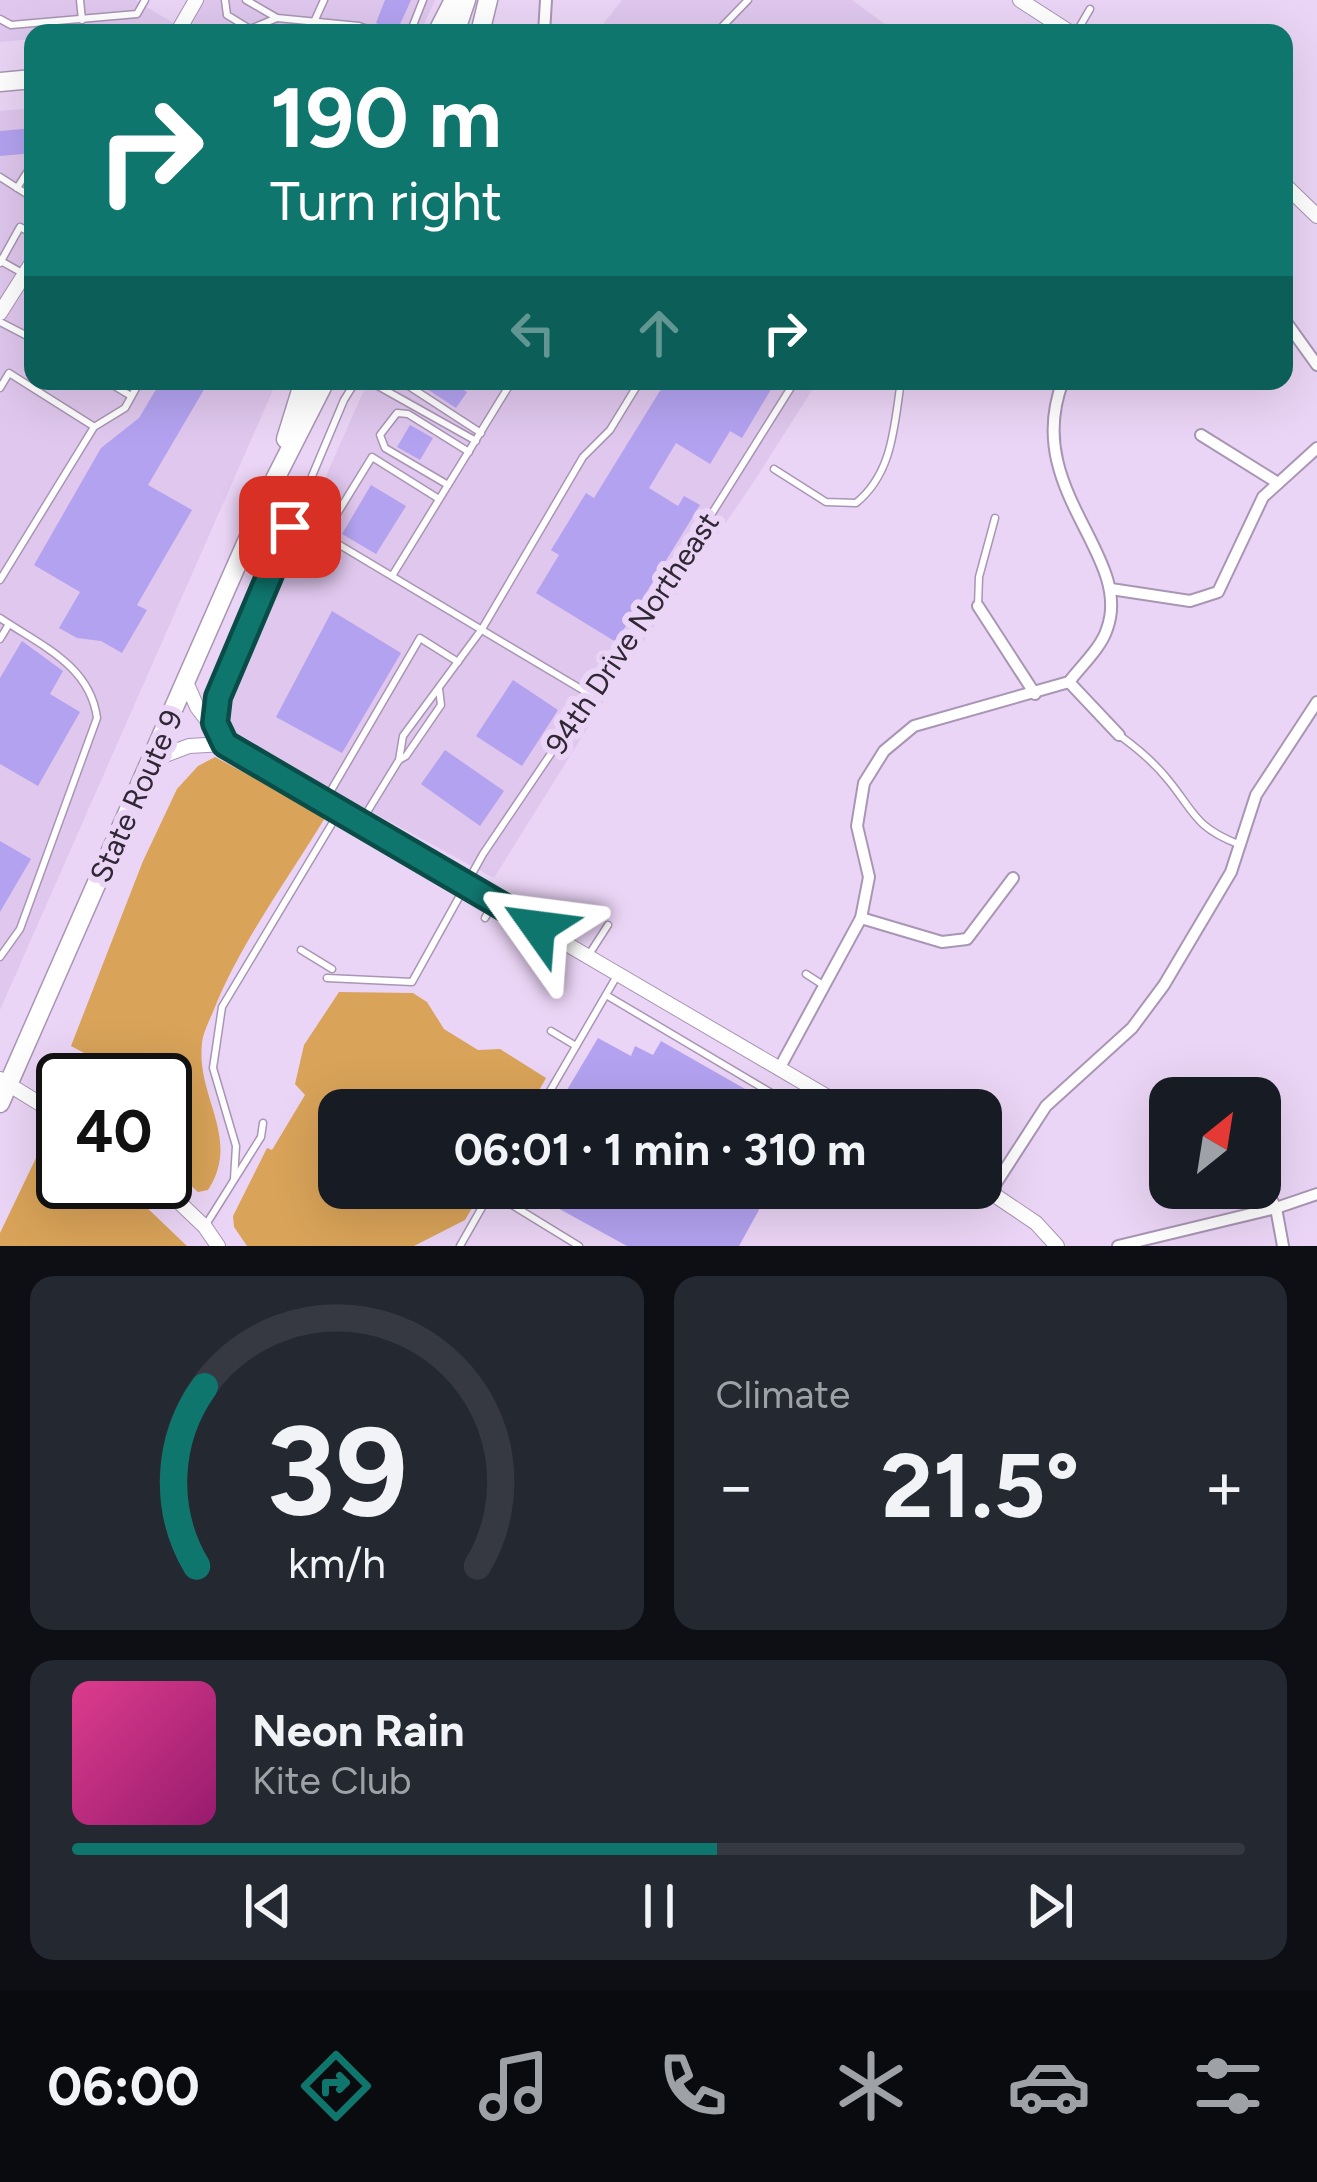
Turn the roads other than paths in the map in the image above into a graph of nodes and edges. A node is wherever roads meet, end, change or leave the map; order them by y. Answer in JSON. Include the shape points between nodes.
{"nodes":[{"id":1,"x":80,"y":0,"type":"edge"},
{"id":2,"x":145,"y":0,"type":"edge"},
{"id":3,"x":225,"y":0,"type":"edge"},
{"id":4,"x":246,"y":0,"type":"edge"},
{"id":5,"x":325,"y":0,"type":"edge"},
{"id":6,"x":748,"y":0,"type":"edge"},
{"id":7,"x":1020,"y":0,"type":"edge"},
{"id":8,"x":1090,"y":9,"type":"dead end"},
{"id":9,"x":277,"y":18,"type":"junction"},
{"id":10,"x":82,"y":20,"type":"junction"},
{"id":11,"x":314,"y":22,"type":"junction"},
{"id":12,"x":34,"y":24,"type":"edge"},
{"id":13,"x":242,"y":24,"type":"edge"},
{"id":14,"x":262,"y":24,"type":"edge"},
{"id":15,"x":336,"y":24,"type":"edge"},
{"id":16,"x":725,"y":24,"type":"edge"},
{"id":17,"x":1059,"y":24,"type":"edge"},
{"id":18,"x":1079,"y":24,"type":"edge"},
{"id":19,"x":0,"y":177,"type":"edge"},
{"id":20,"x":24,"y":178,"type":"edge"},
{"id":21,"x":17,"y":188,"type":"junction"},
{"id":22,"x":24,"y":192,"type":"edge"},
{"id":23,"x":1293,"y":193,"type":"edge"},
{"id":24,"x":1317,"y":217,"type":"edge"},
{"id":25,"x":24,"y":229,"type":"edge"},
{"id":26,"x":1,"y":262,"type":"edge"},
{"id":27,"x":24,"y":276,"type":"edge"},
{"id":28,"x":0,"y":317,"type":"edge"},
{"id":29,"x":1293,"y":332,"type":"edge"},
{"id":30,"x":1317,"y":365,"type":"edge"},
{"id":31,"x":24,"y":383,"type":"edge"},
{"id":32,"x":0,"y":388,"type":"edge"},
{"id":33,"x":36,"y":390,"type":"edge"},
{"id":34,"x":121,"y":390,"type":"edge"},
{"id":35,"x":135,"y":390,"type":"edge"},
{"id":36,"x":301,"y":390,"type":"edge"},
{"id":37,"x":321,"y":390,"type":"edge"},
{"id":38,"x":350,"y":390,"type":"edge"},
{"id":39,"x":395,"y":390,"type":"edge"},
{"id":40,"x":413,"y":390,"type":"edge"},
{"id":41,"x":504,"y":390,"type":"edge"},
{"id":42,"x":634,"y":390,"type":"edge"},
{"id":43,"x":789,"y":390,"type":"edge"},
{"id":44,"x":900,"y":390,"type":"edge"},
{"id":45,"x":1061,"y":390,"type":"edge"},
{"id":46,"x":131,"y":396,"type":"junction"},
{"id":47,"x":94,"y":427,"type":"junction"},
{"id":48,"x":1201,"y":435,"type":"dead end"},
{"id":49,"x":478,"y":437,"type":"junction"},
{"id":50,"x":1317,"y":448,"type":"edge"},
{"id":51,"x":469,"y":452,"type":"junction"},
{"id":52,"x":774,"y":470,"type":"dead end"},
{"id":53,"x":1278,"y":483,"type":"junction"},
{"id":54,"x":448,"y":485,"type":"junction"},
{"id":55,"x":269,"y":489,"type":"junction"},
{"id":56,"x":439,"y":499,"type":"junction"},
{"id":57,"x":995,"y":518,"type":"dead end"},
{"id":58,"x":1,"y":576,"type":"edge"},
{"id":59,"x":392,"y":576,"type":"junction"},
{"id":60,"x":1111,"y":589,"type":"junction"},
{"id":61,"x":978,"y":606,"type":"joint"},
{"id":62,"x":0,"y":618,"type":"edge"},
{"id":63,"x":9,"y":624,"type":"junction"},
{"id":64,"x":482,"y":629,"type":"junction"},
{"id":65,"x":0,"y":639,"type":"edge"},
{"id":66,"x":458,"y":662,"type":"junction"},
{"id":67,"x":186,"y":682,"type":"junction"},
{"id":68,"x":1070,"y":682,"type":"junction"},
{"id":69,"x":439,"y":689,"type":"junction"},
{"id":70,"x":1034,"y":694,"type":"junction"},
{"id":71,"x":592,"y":695,"type":"junction"},
{"id":72,"x":1317,"y":702,"type":"edge"},
{"id":73,"x":1119,"y":735,"type":"joint"},
{"id":74,"x":225,"y":744,"type":"junction"},
{"id":75,"x":152,"y":760,"type":"junction"},
{"id":76,"x":399,"y":760,"type":"junction"},
{"id":77,"x":325,"y":802,"type":"junction"},
{"id":78,"x":340,"y":810,"type":"junction"},
{"id":79,"x":361,"y":822,"type":"junction"},
{"id":80,"x":1239,"y":844,"type":"junction"},
{"id":81,"x":1013,"y":878,"type":"dead end"},
{"id":82,"x":469,"y":885,"type":"junction"},
{"id":83,"x":495,"y":901,"type":"junction"},
{"id":84,"x":567,"y":913,"type":"dead end"},
{"id":85,"x":485,"y":918,"type":"dead end"},
{"id":86,"x":861,"y":918,"type":"junction"},
{"id":87,"x":608,"y":925,"type":"dead end"},
{"id":88,"x":538,"y":927,"type":"junction"},
{"id":89,"x":554,"y":936,"type":"junction"},
{"id":90,"x":526,"y":945,"type":"dead end"},
{"id":91,"x":301,"y":950,"type":"dead end"},
{"id":92,"x":588,"y":956,"type":"junction"},
{"id":93,"x":0,"y":957,"type":"edge"},
{"id":94,"x":332,"y":969,"type":"dead end"},
{"id":95,"x":618,"y":974,"type":"junction"},
{"id":96,"x":806,"y":974,"type":"dead end"},
{"id":97,"x":327,"y":978,"type":"dead end"},
{"id":98,"x":824,"y":986,"type":"junction"},
{"id":99,"x":606,"y":995,"type":"junction"},
{"id":100,"x":551,"y":1030,"type":"dead end"},
{"id":101,"x":576,"y":1046,"type":"junction"},
{"id":102,"x":779,"y":1069,"type":"junction"},
{"id":103,"x":4,"y":1081,"type":"edge"},
{"id":104,"x":551,"y":1089,"type":"edge"},
{"id":105,"x":765,"y":1089,"type":"edge"},
{"id":106,"x":807,"y":1089,"type":"edge"},
{"id":107,"x":36,"y":1101,"type":"edge"},
{"id":108,"x":0,"y":1103,"type":"edge"},
{"id":109,"x":262,"y":1123,"type":"dead end"},
{"id":110,"x":1002,"y":1167,"type":"edge"},
{"id":111,"x":234,"y":1179,"type":"junction"},
{"id":112,"x":1317,"y":1194,"type":"edge"},
{"id":113,"x":1002,"y":1200,"type":"edge"},
{"id":114,"x":1281,"y":1206,"type":"edge"},
{"id":115,"x":186,"y":1209,"type":"edge"},
{"id":116,"x":481,"y":1209,"type":"edge"},
{"id":117,"x":522,"y":1209,"type":"edge"},
{"id":118,"x":1272,"y":1209,"type":"edge"},
{"id":119,"x":1276,"y":1209,"type":"edge"},
{"id":120,"x":205,"y":1227,"type":"junction"},
{"id":121,"x":218,"y":1246,"type":"edge"},
{"id":122,"x":460,"y":1246,"type":"edge"},
{"id":123,"x":579,"y":1246,"type":"edge"},
{"id":124,"x":1057,"y":1246,"type":"edge"},
{"id":125,"x":1118,"y":1246,"type":"edge"},
{"id":126,"x":1283,"y":1246,"type":"edge"}],
"edges":[{"from":1,"to":10,"type":"lane"},
{"from":2,"to":10,"type":"lane","via":[[137,14]]},
{"from":3,"to":13,"type":"lane","via":[[227,15]]},
{"from":4,"to":9,"type":"lane"},
{"from":5,"to":11,"type":"lane"},
{"from":6,"to":16,"type":"lane"},
{"from":7,"to":17,"type":"street"},
{"from":8,"to":18,"type":"lane"},
{"from":9,"to":11,"type":"lane"},
{"from":9,"to":14,"type":"lane"},
{"from":10,"to":12,"type":"lane"},
{"from":11,"to":15,"type":"lane"},
{"from":19,"to":21,"type":"lane"},
{"from":20,"to":21,"type":"lane"},
{"from":21,"to":22,"type":"lane"},
{"from":23,"to":24,"type":"street"},
{"from":25,"to":26,"type":"lane"},
{"from":27,"to":28,"type":"street"},
{"from":29,"to":30,"type":"street"},
{"from":31,"to":32,"type":"lane","via":[[9,373]]},
{"from":33,"to":47,"type":"lane"},
{"from":34,"to":46,"type":"lane"},
{"from":35,"to":46,"type":"lane"},
{"from":36,"to":55,"type":"main road","name":"State Route 9"},
{"from":37,"to":55,"type":"main road","name":"State Route 9"},
{"from":38,"to":74,"type":"lane","via":[[218,697],[215,723]]},
{"from":39,"to":49,"type":"lane"},
{"from":40,"to":49,"type":"lane"},
{"from":41,"to":49,"type":"lane"},
{"from":42,"to":64,"type":"lane","via":[[583,457]]},
{"from":43,"to":71,"type":"lane","name":"94th Drive Northeast"},
{"from":44,"to":52,"type":"lane","via":[[889,455],[875,488],[856,503],[826,502]]},
{"from":45,"to":60,"type":"street","via":[[1053,454]]},
{"from":46,"to":47,"type":"lane"},
{"from":47,"to":58,"type":"lane"},
{"from":48,"to":53,"type":"street"},
{"from":49,"to":51,"type":"lane"},
{"from":50,"to":53,"type":"street"},
{"from":51,"to":54,"type":"lane"},
{"from":51,"to":54,"type":"lane","via":[[408,414],[389,420],[380,435],[385,448]]},
{"from":53,"to":60,"type":"street","via":[[1263,497],[1218,592],[1190,601]]},
{"from":54,"to":56,"type":"lane"},
{"from":55,"to":67,"type":"main road","name":"State Route 9"},
{"from":56,"to":59,"type":"lane"},
{"from":56,"to":59,"type":"lane","via":[[372,458],[332,522],[328,538]]},
{"from":57,"to":61,"type":"lane"},
{"from":59,"to":64,"type":"lane"},
{"from":60,"to":68,"type":"street","via":[[1108,628]]},
{"from":61,"to":70,"type":"street"},
{"from":62,"to":63,"type":"lane"},
{"from":63,"to":65,"type":"lane"},
{"from":63,"to":93,"type":"lane","via":[[69,662],[98,718],[20,929]]},
{"from":64,"to":66,"type":"lane"},
{"from":64,"to":71,"type":"lane"},
{"from":66,"to":69,"type":"lane"},
{"from":66,"to":77,"type":"lane","via":[[420,638]]},
{"from":67,"to":74,"type":"street"},
{"from":67,"to":75,"type":"main road","name":"State Route 9"},
{"from":68,"to":70,"type":"street"},
{"from":68,"to":73,"type":"street"},
{"from":69,"to":76,"type":"lane","via":[[403,736]]},
{"from":69,"to":76,"type":"lane","via":[[441,705]]},
{"from":70,"to":86,"type":"street","via":[[914,726],[884,751],[864,783],[856,826],[869,877]]},
{"from":71,"to":82,"type":"lane","name":"94th Drive Northeast"},
{"from":72,"to":80,"type":"street","via":[[1256,795]]},
{"from":73,"to":80,"type":"lane","via":[[1172,783],[1196,822]]},
{"from":74,"to":75,"type":"street"},
{"from":74,"to":77,"type":"street"},
{"from":75,"to":103,"type":"main road","name":"State Route 9"},
{"from":76,"to":79,"type":"lane"},
{"from":77,"to":78,"type":"street"},
{"from":78,"to":79,"type":"street"},
{"from":78,"to":111,"type":"lane","via":[[222,1007],[213,1068],[236,1146]]},
{"from":79,"to":82,"type":"street"},
{"from":80,"to":110,"type":"street","via":[[1218,898],[1164,985],[1132,1028],[1046,1106]]},
{"from":81,"to":86,"type":"street","via":[[967,939],[942,942]]},
{"from":82,"to":83,"type":"street"},
{"from":82,"to":97,"type":"lane","name":"94th Drive Northeast","via":[[412,982]]},
{"from":83,"to":85,"type":"lane"},
{"from":83,"to":88,"type":"street"},
{"from":84,"to":89,"type":"lane"},
{"from":86,"to":98,"type":"street"},
{"from":87,"to":92,"type":"lane"},
{"from":88,"to":89,"type":"street"},
{"from":88,"to":90,"type":"lane"},
{"from":89,"to":92,"type":"street"},
{"from":91,"to":94,"type":"lane"},
{"from":92,"to":95,"type":"street"},
{"from":95,"to":99,"type":"lane"},
{"from":95,"to":102,"type":"street"},
{"from":96,"to":98,"type":"lane"},
{"from":98,"to":102,"type":"street"},
{"from":99,"to":101,"type":"lane"},
{"from":99,"to":105,"type":"lane"},
{"from":100,"to":101,"type":"lane"},
{"from":101,"to":104,"type":"lane"},
{"from":102,"to":106,"type":"street"},
{"from":103,"to":107,"type":"street"},
{"from":103,"to":108,"type":"main road","name":"State Route 9"},
{"from":109,"to":111,"type":"lane"},
{"from":111,"to":120,"type":"lane"},
{"from":112,"to":114,"type":"street"},
{"from":113,"to":124,"type":"street"},
{"from":115,"to":120,"type":"street"},
{"from":116,"to":122,"type":"lane"},
{"from":117,"to":123,"type":"lane"},
{"from":118,"to":125,"type":"street"},
{"from":119,"to":126,"type":"street"},
{"from":120,"to":121,"type":"street"}]}
